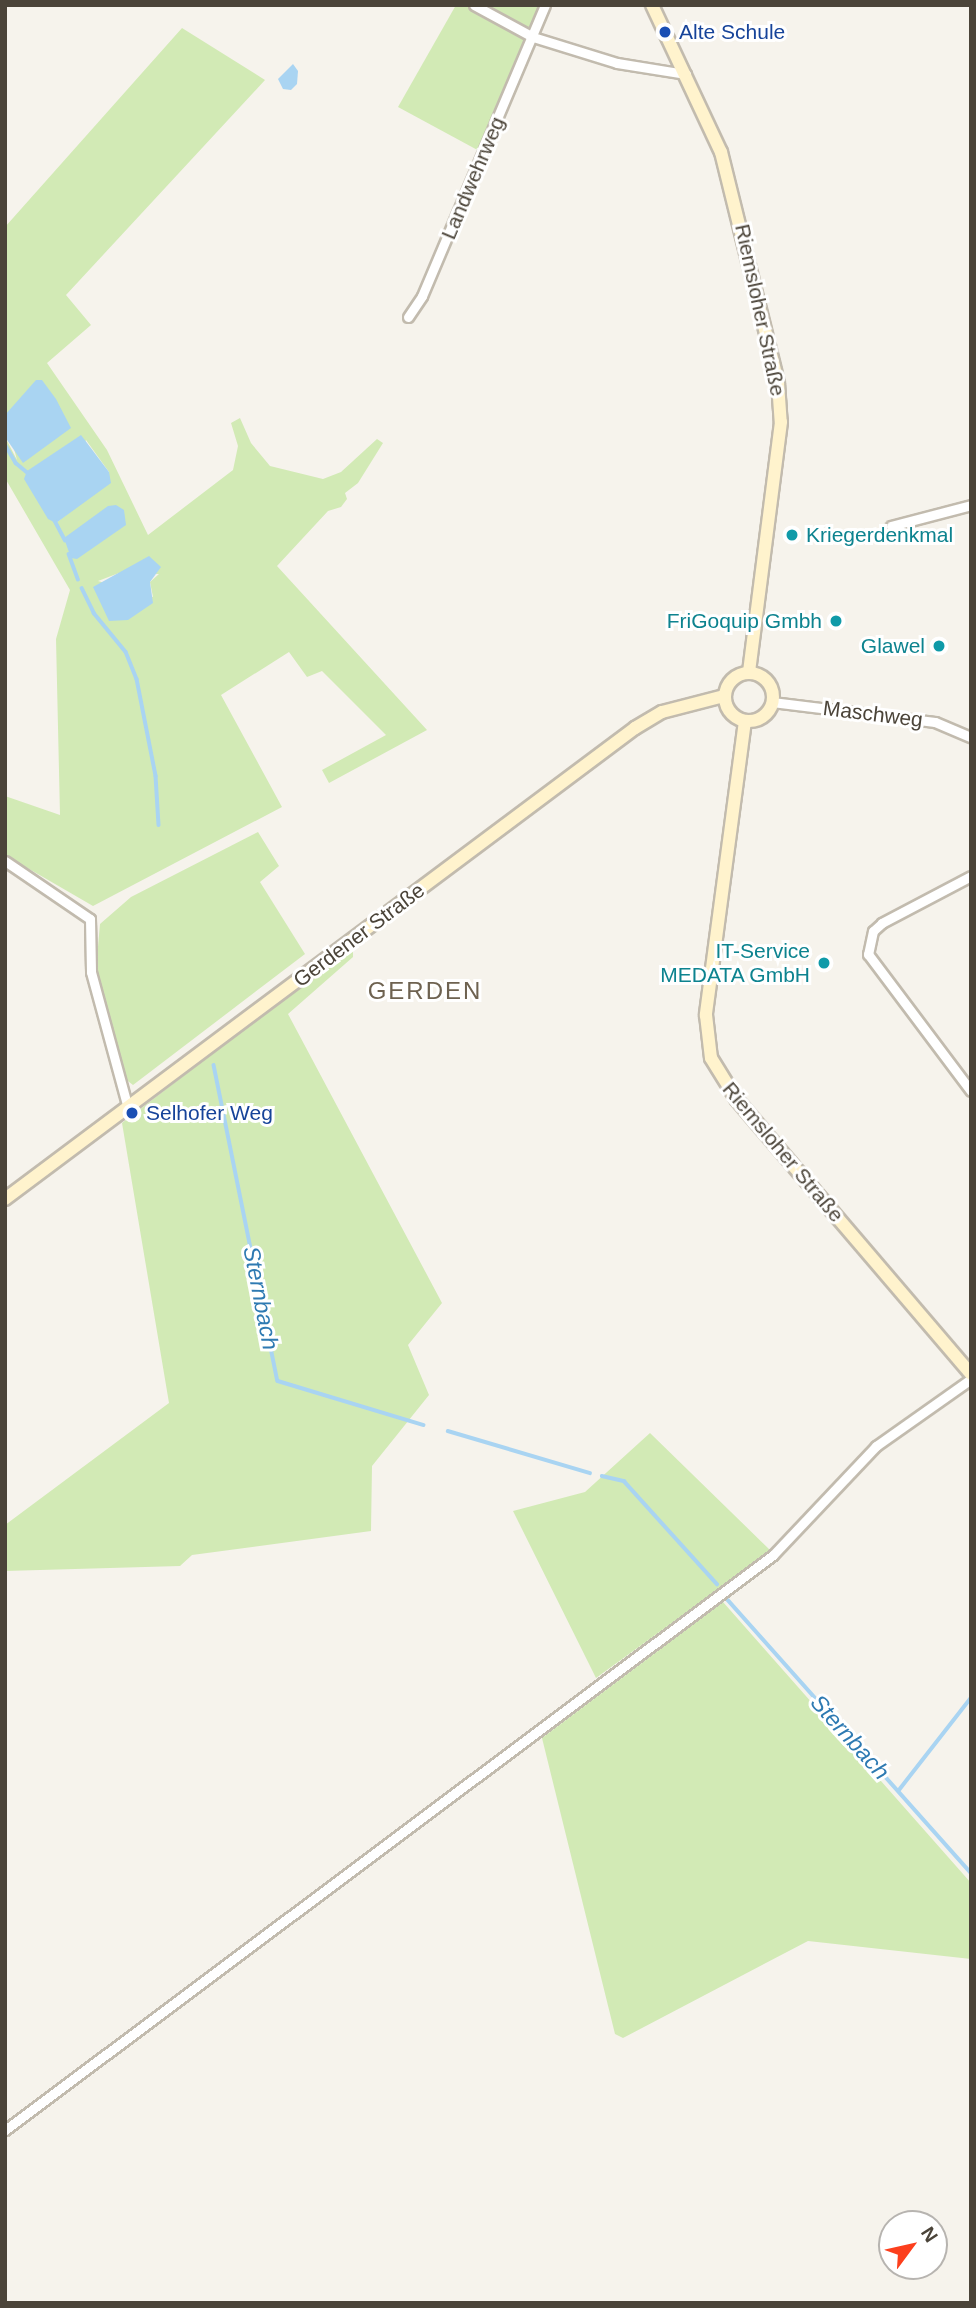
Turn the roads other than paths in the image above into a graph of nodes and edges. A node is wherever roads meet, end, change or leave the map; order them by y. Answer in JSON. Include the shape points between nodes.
{"nodes":[{"id":1,"x":474,"y":5,"type":"edge"},
{"id":2,"x":545,"y":5,"type":"edge"},
{"id":3,"x":652,"y":5,"type":"edge"},
{"id":4,"x":533,"y":37,"type":"junction"},
{"id":5,"x":686,"y":74,"type":"junction"},
{"id":6,"x":408,"y":317,"type":"dead end"},
{"id":7,"x":971,"y":505,"type":"edge"},
{"id":8,"x":891,"y":526,"type":"dead end"},
{"id":9,"x":749,"y":673,"type":"junction"},
{"id":10,"x":724,"y":696,"type":"junction"},
{"id":11,"x":772,"y":702,"type":"junction"},
{"id":12,"x":745,"y":721,"type":"junction"},
{"id":13,"x":971,"y":737,"type":"edge"},
{"id":14,"x":5,"y":861,"type":"edge"},
{"id":15,"x":971,"y":876,"type":"edge"},
{"id":16,"x":971,"y":1091,"type":"edge"},
{"id":17,"x":128,"y":1108,"type":"junction"},
{"id":18,"x":5,"y":1199,"type":"edge"},
{"id":19,"x":971,"y":1374,"type":"edge"},
{"id":20,"x":971,"y":1379,"type":"edge"},
{"id":21,"x":5,"y":2130,"type":"edge"}],
"edges":[{"from":1,"to":4,"type":"street"},
{"from":2,"to":4,"type":"street","name":"Landwehrweg"},
{"from":3,"to":5,"type":"main road","name":"Riemsloher Straße"},
{"from":4,"to":5,"type":"street","via":[[629,66]]},
{"from":4,"to":6,"type":"street","name":"Landwehrweg","via":[[422,296]]},
{"from":5,"to":9,"type":"main road","name":"Riemsloher Straße","via":[[733,191],[778,383],[781,422]]},
{"from":7,"to":8,"type":"street"},
{"from":9,"to":10,"type":"main road","via":[[730,682]]},
{"from":9,"to":11,"type":"main road","via":[[768,682]]},
{"from":10,"to":12,"type":"main road","via":[[732,715]]},
{"from":10,"to":17,"type":"main road","name":"Gerdener Straße","via":[[662,712],[635,728]]},
{"from":11,"to":12,"type":"main road","via":[[759,719]]},
{"from":11,"to":13,"type":"street","name":"Maschweg","via":[[935,722]]},
{"from":12,"to":19,"type":"main road","name":"Riemsloher Straße","via":[[706,1015],[711,1058],[737,1100]]},
{"from":14,"to":17,"type":"street","via":[[90,919],[91,972]]},
{"from":15,"to":16,"type":"street","via":[[883,923],[873,931],[868,954]]},
{"from":17,"to":18,"type":"main road","name":"Gerdener Straße"},
{"from":20,"to":21,"type":"street","via":[[876,1446],[773,1555]]}]}
